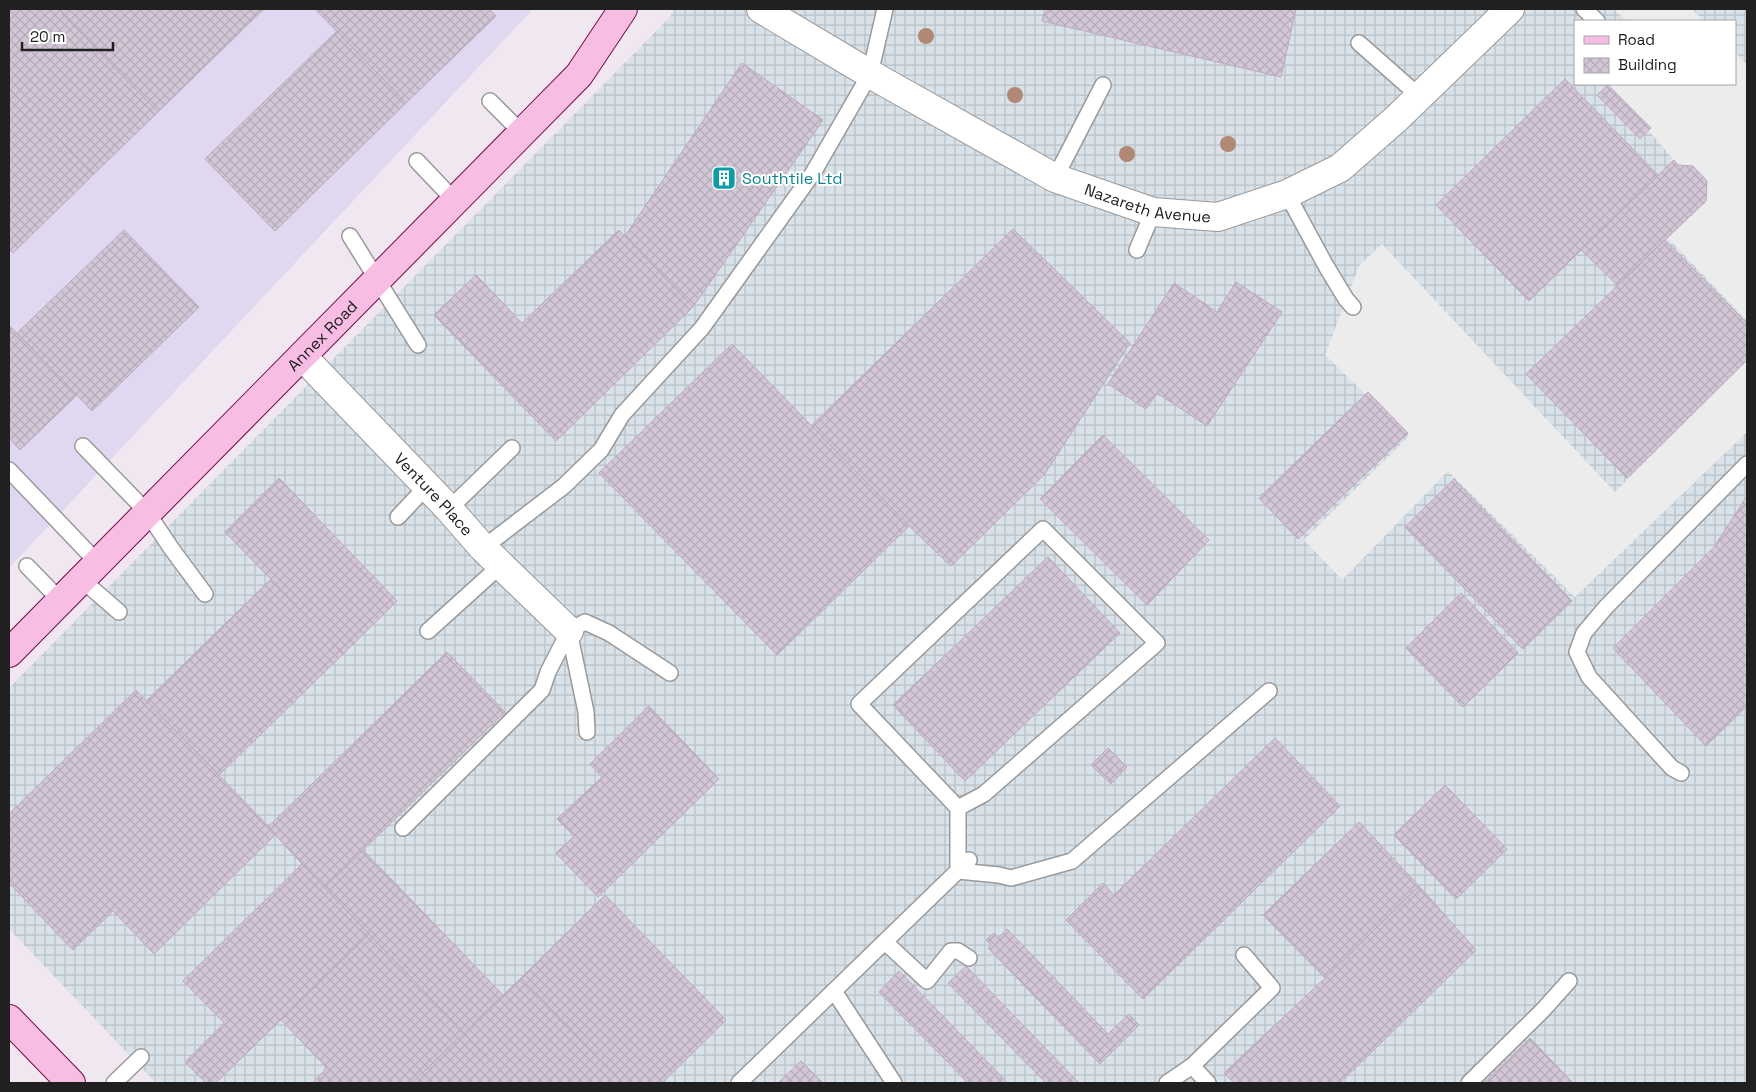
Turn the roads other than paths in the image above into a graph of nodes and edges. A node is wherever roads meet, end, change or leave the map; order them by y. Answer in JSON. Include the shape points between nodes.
{"nodes":[{"id":1,"x":623,"y":9,"type":"edge"},
{"id":2,"x":761,"y":9,"type":"edge"},
{"id":3,"x":885,"y":9,"type":"edge"},
{"id":4,"x":1510,"y":9,"type":"edge"},
{"id":5,"x":1584,"y":9,"type":"edge"},
{"id":6,"x":1596,"y":20,"type":"edge"},
{"id":7,"x":1359,"y":43,"type":"dead end"},
{"id":8,"x":870,"y":74,"type":"junction"},
{"id":9,"x":1103,"y":85,"type":"dead end"},
{"id":10,"x":1419,"y":96,"type":"junction"},
{"id":11,"x":490,"y":101,"type":"dead end"},
{"id":12,"x":522,"y":133,"type":"junction"},
{"id":13,"x":417,"y":160,"type":"dead end"},
{"id":14,"x":1055,"y":178,"type":"junction"},
{"id":15,"x":1287,"y":194,"type":"junction"},
{"id":16,"x":455,"y":201,"type":"junction"},
{"id":17,"x":1152,"y":212,"type":"junction"},
{"id":18,"x":350,"y":236,"type":"dead end"},
{"id":19,"x":1136,"y":250,"type":"dead end"},
{"id":20,"x":378,"y":279,"type":"junction"},
{"id":21,"x":1353,"y":307,"type":"dead end"},
{"id":22,"x":418,"y":345,"type":"dead end"},
{"id":23,"x":302,"y":356,"type":"junction"},
{"id":24,"x":83,"y":446,"type":"dead end"},
{"id":25,"x":512,"y":448,"type":"dead end"},
{"id":26,"x":1747,"y":464,"type":"edge"},
{"id":27,"x":9,"y":470,"type":"edge"},
{"id":28,"x":427,"y":486,"type":"junction"},
{"id":29,"x":449,"y":509,"type":"junction"},
{"id":30,"x":147,"y":512,"type":"junction"},
{"id":31,"x":398,"y":518,"type":"dead end"},
{"id":32,"x":492,"y":557,"type":"junction"},
{"id":33,"x":27,"y":566,"type":"dead end"},
{"id":34,"x":89,"y":571,"type":"junction"},
{"id":35,"x":206,"y":594,"type":"dead end"},
{"id":36,"x":60,"y":600,"type":"junction"},
{"id":37,"x":119,"y":612,"type":"dead end"},
{"id":38,"x":428,"y":631,"type":"dead end"},
{"id":39,"x":569,"y":631,"type":"junction"},
{"id":40,"x":9,"y":653,"type":"edge"},
{"id":41,"x":670,"y":673,"type":"dead end"},
{"id":42,"x":1269,"y":690,"type":"dead end"},
{"id":43,"x":587,"y":732,"type":"dead end"},
{"id":44,"x":1681,"y":773,"type":"dead end"},
{"id":45,"x":958,"y":808,"type":"junction"},
{"id":46,"x":403,"y":828,"type":"dead end"},
{"id":47,"x":969,"y":860,"type":"dead end"},
{"id":48,"x":958,"y":871,"type":"junction"},
{"id":49,"x":884,"y":942,"type":"junction"},
{"id":50,"x":1244,"y":955,"type":"dead end"},
{"id":51,"x":969,"y":958,"type":"dead end"},
{"id":52,"x":1569,"y":981,"type":"dead end"},
{"id":53,"x":834,"y":991,"type":"junction"},
{"id":54,"x":9,"y":1019,"type":"edge"},
{"id":55,"x":141,"y":1057,"type":"dead end"},
{"id":56,"x":1192,"y":1066,"type":"junction"},
{"id":57,"x":71,"y":1083,"type":"edge"},
{"id":58,"x":114,"y":1083,"type":"edge"},
{"id":59,"x":739,"y":1083,"type":"edge"},
{"id":60,"x":894,"y":1083,"type":"edge"},
{"id":61,"x":1167,"y":1083,"type":"edge"},
{"id":62,"x":1208,"y":1083,"type":"edge"},
{"id":63,"x":1469,"y":1083,"type":"edge"}],
"edges":[{"from":1,"to":12,"type":"street","name":"Annex Road","via":[[579,74]]},
{"from":2,"to":8,"type":"street","name":"Nazareth Avenue"},
{"from":3,"to":8,"type":"lane"},
{"from":4,"to":10,"type":"street","name":"Nazareth Avenue"},
{"from":5,"to":6,"type":"lane"},
{"from":7,"to":10,"type":"lane"},
{"from":8,"to":14,"type":"street","name":"Nazareth Avenue"},
{"from":8,"to":32,"type":"lane","via":[[813,173],[702,328],[622,415],[601,450]]},
{"from":9,"to":14,"type":"lane"},
{"from":10,"to":15,"type":"street","name":"Nazareth Avenue","via":[[1340,168]]},
{"from":11,"to":12,"type":"lane"},
{"from":12,"to":16,"type":"street","name":"Annex Road"},
{"from":13,"to":16,"type":"lane"},
{"from":14,"to":17,"type":"street","name":"Nazareth Avenue"},
{"from":15,"to":17,"type":"street","name":"Nazareth Avenue","via":[[1218,217]]},
{"from":15,"to":21,"type":"lane"},
{"from":16,"to":20,"type":"street","name":"Annex Road"},
{"from":17,"to":19,"type":"lane"},
{"from":18,"to":20,"type":"lane"},
{"from":20,"to":22,"type":"lane"},
{"from":20,"to":23,"type":"street","name":"Annex Road"},
{"from":23,"to":28,"type":"street","name":"Venture Place"},
{"from":23,"to":30,"type":"street","name":"Annex Road"},
{"from":24,"to":30,"type":"lane"},
{"from":25,"to":29,"type":"lane"},
{"from":26,"to":44,"type":"lane","via":[[1606,607],[1584,633],[1577,652],[1589,678],[1672,768]]},
{"from":27,"to":34,"type":"lane"},
{"from":28,"to":29,"type":"street","name":"Venture Place"},
{"from":28,"to":31,"type":"lane"},
{"from":29,"to":32,"type":"street","name":"Venture Place"},
{"from":30,"to":34,"type":"street","name":"Annex Road"},
{"from":30,"to":35,"type":"lane"},
{"from":32,"to":38,"type":"lane"},
{"from":32,"to":39,"type":"street","name":"Venture Place"},
{"from":33,"to":36,"type":"lane"},
{"from":34,"to":36,"type":"street","name":"Annex Road"},
{"from":34,"to":37,"type":"lane"},
{"from":36,"to":40,"type":"street","name":"Annex Road"},
{"from":39,"to":41,"type":"lane","via":[[586,622],[609,633]]},
{"from":39,"to":43,"type":"lane","via":[[586,712]]},
{"from":39,"to":46,"type":"lane","via":[[542,690]]},
{"from":42,"to":48,"type":"lane","via":[[1072,861],[1011,878]]},
{"from":45,"to":45,"type":"lane","via":[[984,794],[1156,643],[1043,529],[859,704]]},
{"from":45,"to":48,"type":"lane"},
{"from":47,"to":48,"type":"lane"},
{"from":48,"to":49,"type":"lane"},
{"from":49,"to":51,"type":"lane","via":[[927,981],[951,951],[958,951]]},
{"from":49,"to":53,"type":"lane"},
{"from":50,"to":56,"type":"lane","via":[[1272,988]]},
{"from":52,"to":63,"type":"lane"},
{"from":53,"to":59,"type":"lane"},
{"from":53,"to":60,"type":"lane"},
{"from":54,"to":57,"type":"street"},
{"from":55,"to":58,"type":"lane"},
{"from":56,"to":61,"type":"lane"},
{"from":56,"to":62,"type":"lane"}]}
